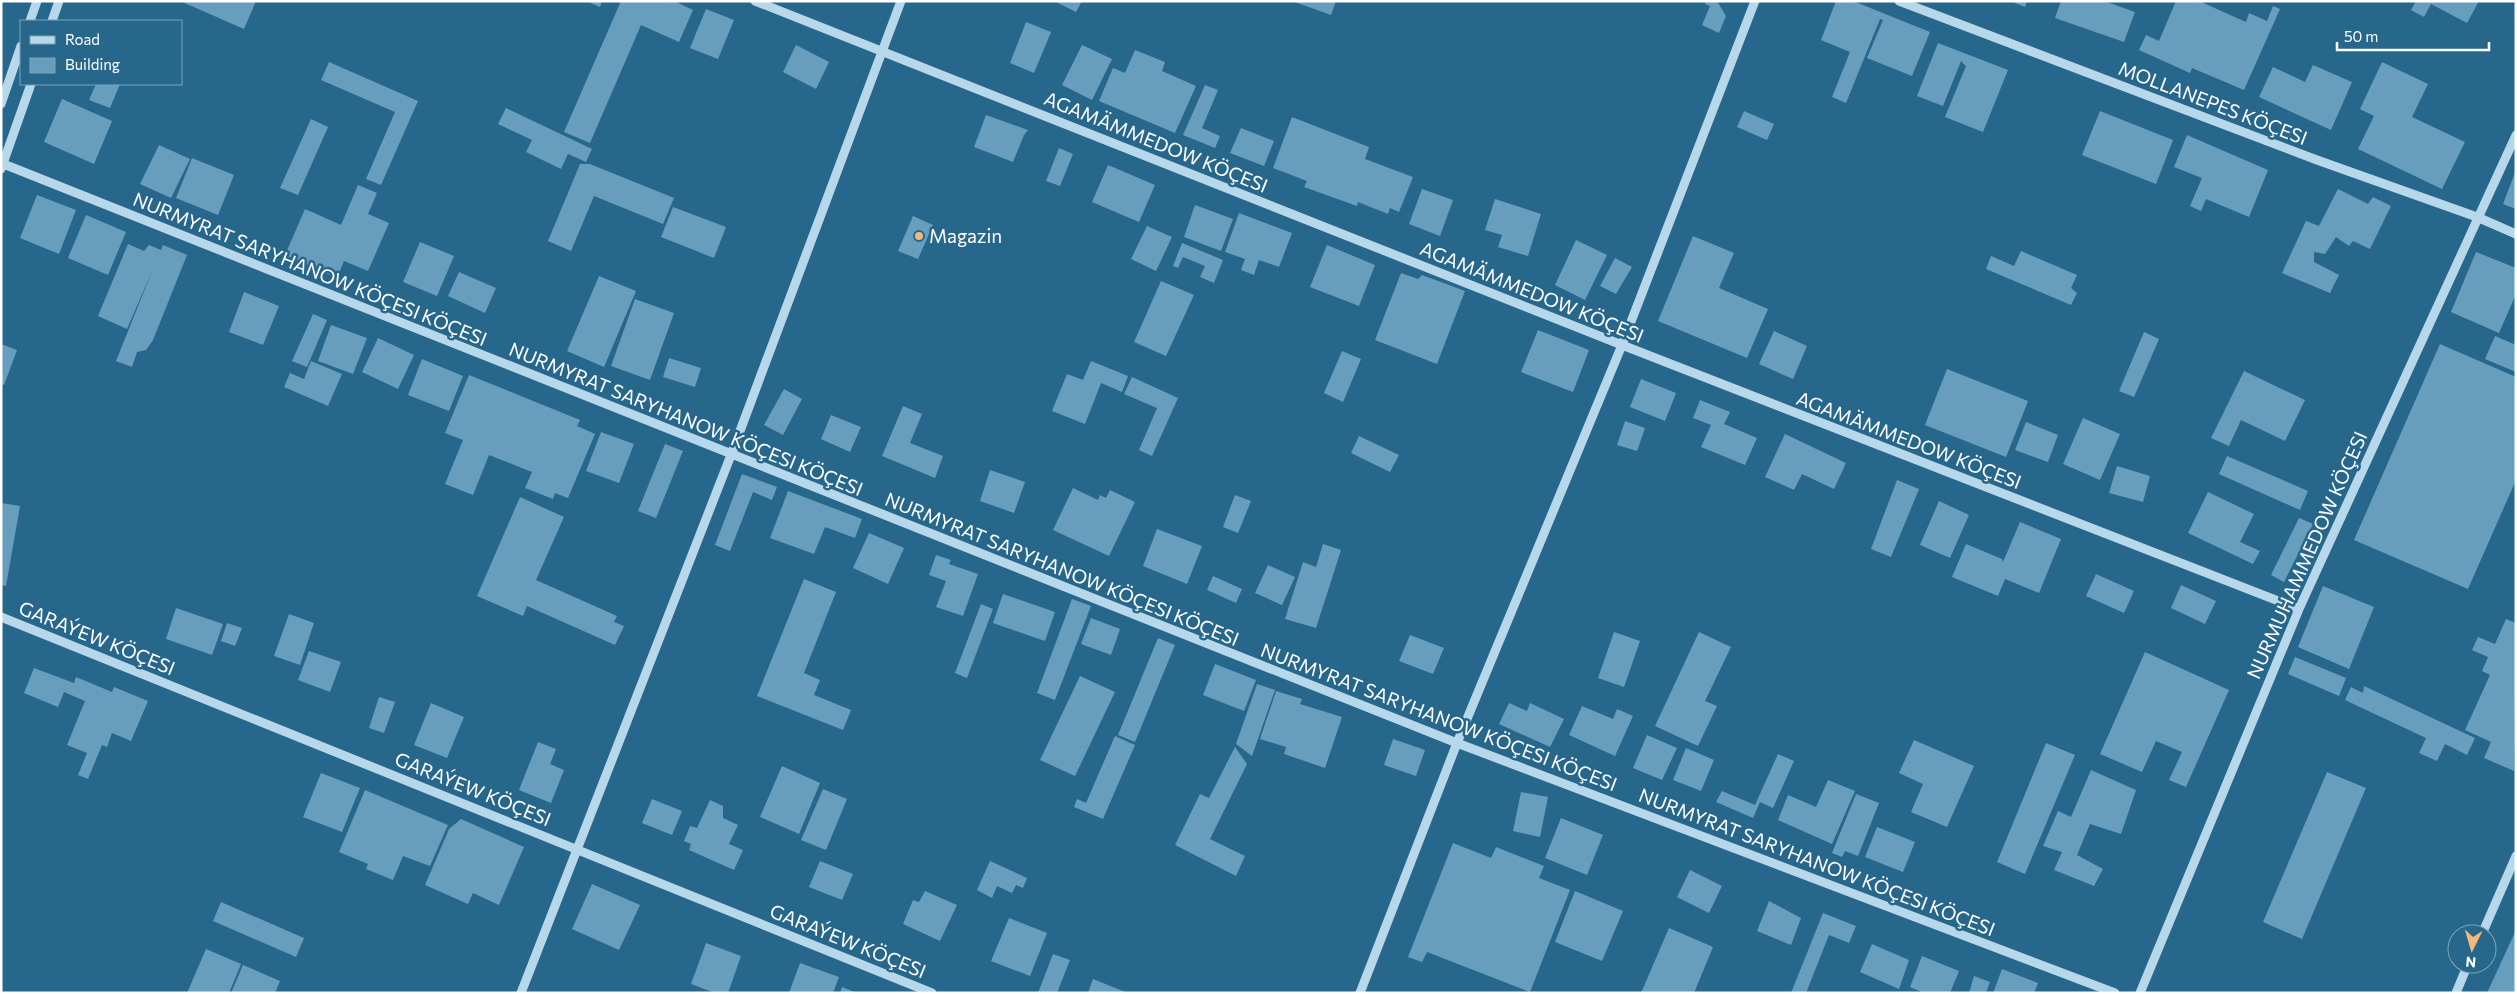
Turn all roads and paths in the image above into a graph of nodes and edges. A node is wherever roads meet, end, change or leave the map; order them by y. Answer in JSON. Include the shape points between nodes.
{"nodes":[{"id":1,"x":37,"y":1,"type":"edge"},
{"id":2,"x":59,"y":1,"type":"edge"},
{"id":3,"x":755,"y":1,"type":"edge"},
{"id":4,"x":901,"y":1,"type":"edge"},
{"id":5,"x":1755,"y":1,"type":"edge"},
{"id":6,"x":1899,"y":1,"type":"edge"},
{"id":7,"x":30,"y":20,"type":"edge"},
{"id":8,"x":52,"y":20,"type":"edge"},
{"id":9,"x":20,"y":49,"type":"edge"},
{"id":10,"x":882,"y":50,"type":"junction"},
{"id":11,"x":31,"y":85,"type":"edge"},
{"id":12,"x":1,"y":104,"type":"edge"},
{"id":13,"x":2516,"y":135,"type":"edge"},
{"id":14,"x":2,"y":165,"type":"edge"},
{"id":15,"x":2477,"y":217,"type":"junction"},
{"id":16,"x":2516,"y":234,"type":"edge"},
{"id":17,"x":1622,"y":345,"type":"junction"},
{"id":18,"x":731,"y":455,"type":"junction"},
{"id":19,"x":2298,"y":609,"type":"junction"},
{"id":20,"x":1,"y":617,"type":"edge"},
{"id":21,"x":1457,"y":743,"type":"junction"},
{"id":22,"x":576,"y":848,"type":"junction"},
{"id":23,"x":2516,"y":856,"type":"edge"},
{"id":24,"x":2486,"y":924,"type":"edge"},
{"id":25,"x":2464,"y":974,"type":"edge"},
{"id":26,"x":521,"y":993,"type":"edge"},
{"id":27,"x":932,"y":993,"type":"edge"},
{"id":28,"x":1360,"y":993,"type":"edge"},
{"id":29,"x":2115,"y":993,"type":"edge"},
{"id":30,"x":2140,"y":993,"type":"edge"},
{"id":31,"x":2456,"y":993,"type":"edge"}],
"edges":[{"from":1,"to":7,"type":"street"},
{"from":2,"to":8,"type":"street"},
{"from":3,"to":10,"type":"street","name":"AGAMÄMMEDOW KÖÇESI"},
{"from":4,"to":10,"type":"street"},
{"from":5,"to":17,"type":"street"},
{"from":6,"to":15,"type":"street","name":"MOLLANEPES KÖÇESI","via":[[2317,160]]},
{"from":9,"to":12,"type":"street"},
{"from":10,"to":17,"type":"street","name":"AGAMÄMMEDOW KÖÇESI"},
{"from":10,"to":18,"type":"street"},
{"from":11,"to":14,"type":"street"},
{"from":13,"to":15,"type":"street","name":"NURMUHAMMEDOW KÖÇESI"},
{"from":14,"to":18,"type":"street","name":"NURMYRAT SARYHANOW KÖÇESI KÖÇESI"},
{"from":15,"to":16,"type":"street","name":"MOLLANEPES KÖÇESI"},
{"from":15,"to":19,"type":"street","name":"NURMUHAMMEDOW KÖÇESI"},
{"from":17,"to":19,"type":"street","name":"AGAMÄMMEDOW KÖÇESI"},
{"from":17,"to":21,"type":"street"},
{"from":18,"to":21,"type":"street","name":"NURMYRAT SARYHANOW KÖÇESI KÖÇESI"},
{"from":18,"to":22,"type":"street"},
{"from":19,"to":30,"type":"street","name":"NURMUHAMMEDOW KÖÇESI"},
{"from":20,"to":22,"type":"street","name":"GARAÝEW KÖÇESI"},
{"from":21,"to":28,"type":"street"},
{"from":21,"to":29,"type":"street","name":"NURMYRAT SARYHANOW KÖÇESI KÖÇESI"},
{"from":22,"to":26,"type":"street"},
{"from":22,"to":27,"type":"street","name":"GARAÝEW KÖÇESI"},
{"from":23,"to":24,"type":"street"},
{"from":25,"to":31,"type":"street"}]}
